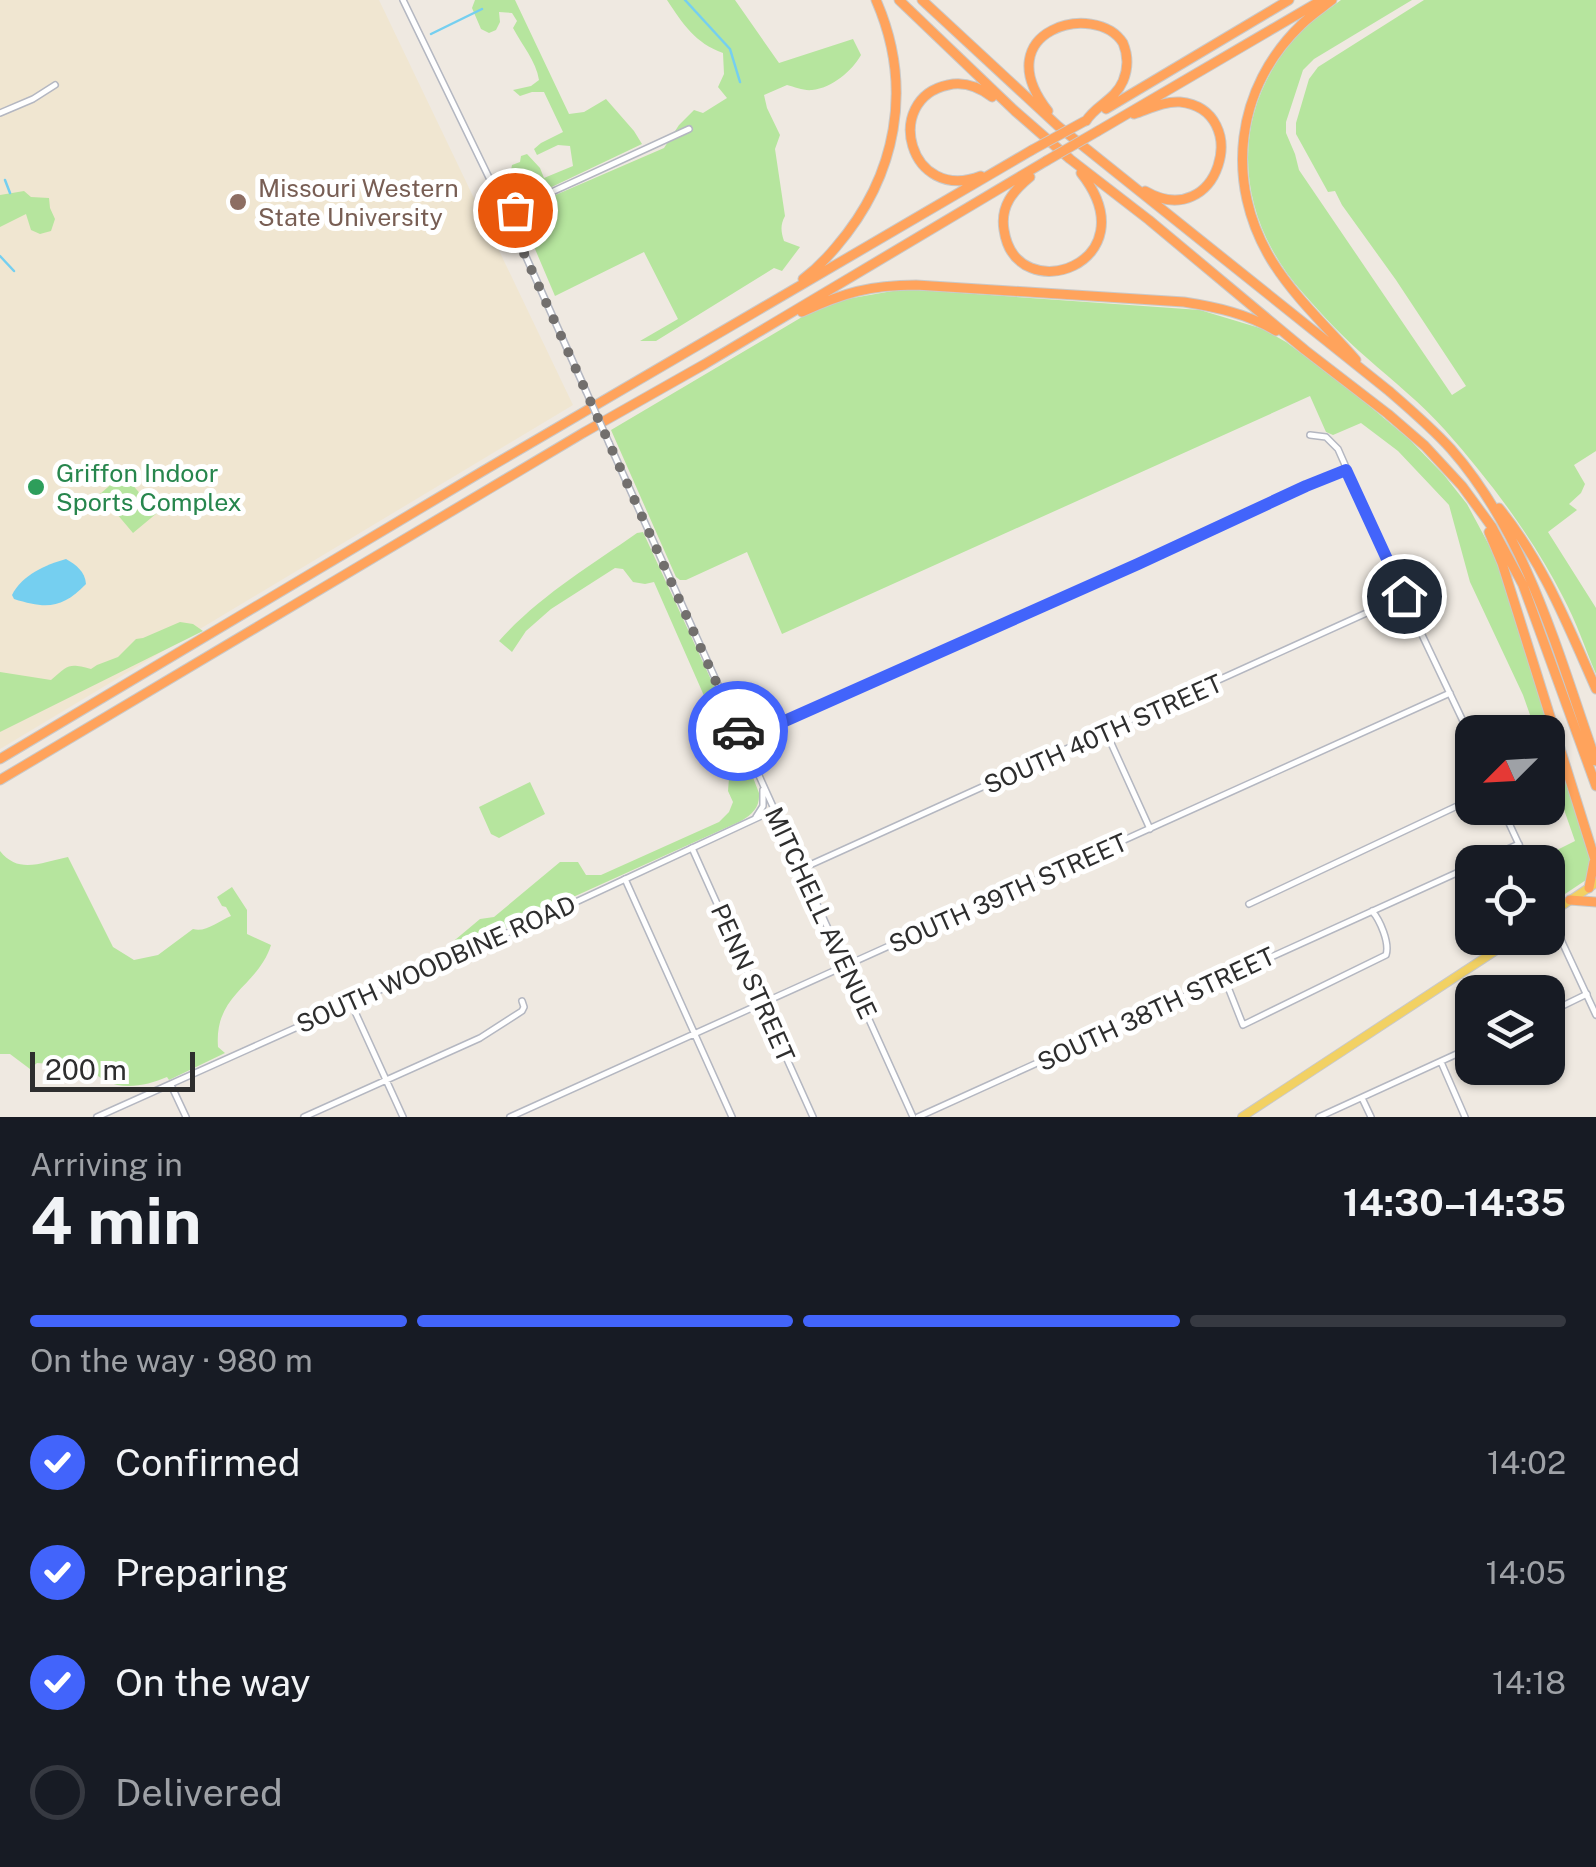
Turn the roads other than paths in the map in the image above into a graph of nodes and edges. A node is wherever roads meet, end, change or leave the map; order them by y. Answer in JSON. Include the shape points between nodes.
{"nodes":[{"id":1,"x":404,"y":0,"type":"edge"},
{"id":2,"x":876,"y":0,"type":"edge"},
{"id":3,"x":899,"y":0,"type":"edge"},
{"id":4,"x":922,"y":0,"type":"edge"},
{"id":5,"x":1288,"y":0,"type":"edge"},
{"id":6,"x":1322,"y":0,"type":"edge"},
{"id":7,"x":1332,"y":0,"type":"edge"},
{"id":8,"x":55,"y":85,"type":"dead end"},
{"id":9,"x":1015,"y":111,"type":"junction"},
{"id":10,"x":0,"y":113,"type":"edge"},
{"id":11,"x":1122,"y":116,"type":"junction"},
{"id":12,"x":1085,"y":121,"type":"junction"},
{"id":13,"x":1058,"y":126,"type":"junction"},
{"id":14,"x":690,"y":129,"type":"dead end"},
{"id":15,"x":1020,"y":158,"type":"junction"},
{"id":16,"x":1070,"y":159,"type":"junction"},
{"id":17,"x":1042,"y":164,"type":"junction"},
{"id":18,"x":1131,"y":186,"type":"junction"},
{"id":19,"x":506,"y":213,"type":"junction"},
{"id":20,"x":733,"y":325,"type":"junction"},
{"id":21,"x":754,"y":334,"type":"junction"},
{"id":22,"x":1305,"y":350,"type":"junction"},
{"id":23,"x":1371,"y":378,"type":"junction"},
{"id":24,"x":1310,"y":435,"type":"dead end"},
{"id":25,"x":1346,"y":470,"type":"junction"},
{"id":26,"x":1467,"y":470,"type":"junction"},
{"id":27,"x":1462,"y":486,"type":"junction"},
{"id":28,"x":1404,"y":596,"type":"junction"},
{"id":29,"x":1596,"y":690,"type":"edge"},
{"id":30,"x":1450,"y":693,"type":"junction"},
{"id":31,"x":1460,"y":715,"type":"edge"},
{"id":32,"x":1106,"y":732,"type":"junction"},
{"id":33,"x":742,"y":740,"type":"junction"},
{"id":34,"x":0,"y":759,"type":"edge"},
{"id":35,"x":1596,"y":761,"type":"edge"},
{"id":36,"x":0,"y":780,"type":"edge"},
{"id":37,"x":764,"y":786,"type":"junction"},
{"id":38,"x":1596,"y":786,"type":"edge"},
{"id":39,"x":1455,"y":807,"type":"edge"},
{"id":40,"x":774,"y":810,"type":"junction"},
{"id":41,"x":755,"y":819,"type":"junction"},
{"id":42,"x":1510,"y":825,"type":"edge"},
{"id":43,"x":1150,"y":829,"type":"junction"},
{"id":44,"x":1518,"y":844,"type":"edge"},
{"id":45,"x":692,"y":848,"type":"junction"},
{"id":46,"x":1595,"y":861,"type":"edge"},
{"id":47,"x":801,"y":870,"type":"junction"},
{"id":48,"x":1455,"y":873,"type":"edge"},
{"id":49,"x":625,"y":879,"type":"junction"},
{"id":50,"x":1592,"y":886,"type":"edge"},
{"id":51,"x":1570,"y":900,"type":"junction"},
{"id":52,"x":1596,"y":902,"type":"edge"},
{"id":53,"x":1565,"y":903,"type":"edge"},
{"id":54,"x":1249,"y":904,"type":"dead end"},
{"id":55,"x":1372,"y":911,"type":"junction"},
{"id":56,"x":1565,"y":948,"type":"edge"},
{"id":57,"x":1489,"y":955,"type":"edge"},
{"id":58,"x":845,"y":966,"type":"junction"},
{"id":59,"x":1224,"y":977,"type":"junction"},
{"id":60,"x":1587,"y":994,"type":"junction"},
{"id":61,"x":522,"y":1001,"type":"dead end"},
{"id":62,"x":351,"y":1002,"type":"junction"},
{"id":63,"x":762,"y":1004,"type":"junction"},
{"id":64,"x":1565,"y":1005,"type":"edge"},
{"id":65,"x":1596,"y":1015,"type":"edge"},
{"id":66,"x":695,"y":1034,"type":"junction"},
{"id":67,"x":1455,"y":1055,"type":"edge"},
{"id":68,"x":1441,"y":1062,"type":"junction"},
{"id":69,"x":387,"y":1080,"type":"junction"},
{"id":70,"x":171,"y":1085,"type":"junction"},
{"id":71,"x":1362,"y":1098,"type":"junction"},
{"id":72,"x":97,"y":1117,"type":"edge"},
{"id":73,"x":186,"y":1117,"type":"edge"},
{"id":74,"x":304,"y":1117,"type":"edge"},
{"id":75,"x":403,"y":1117,"type":"edge"},
{"id":76,"x":510,"y":1117,"type":"edge"},
{"id":77,"x":732,"y":1117,"type":"edge"},
{"id":78,"x":814,"y":1117,"type":"edge"},
{"id":79,"x":916,"y":1117,"type":"edge"},
{"id":80,"x":1242,"y":1117,"type":"edge"},
{"id":81,"x":1319,"y":1117,"type":"edge"},
{"id":82,"x":1371,"y":1117,"type":"edge"},
{"id":83,"x":1465,"y":1117,"type":"edge"}],
"edges":[{"from":1,"to":19,"type":"street","name":"MITCHELL AVENUE"},
{"from":2,"to":20,"type":"highway","via":[[896,80],[891,146],[877,187],[852,228],[810,274]]},
{"from":3,"to":9,"type":"highway"},
{"from":4,"to":13,"type":"highway"},
{"from":5,"to":12,"type":"highway"},
{"from":6,"to":11,"type":"highway"},
{"from":7,"to":23,"type":"highway","via":[[1292,34],[1260,82],[1245,125],[1243,185],[1274,265]]},
{"from":8,"to":10,"type":"street"},
{"from":9,"to":15,"type":"highway","via":[[974,86],[940,87],[915,110],[911,144],[924,168],[946,180],[974,179]]},
{"from":9,"to":16,"type":"highway"},
{"from":11,"to":17,"type":"highway","bridge":true},
{"from":11,"to":18,"type":"highway","via":[[1171,102],[1190,104],[1215,124],[1222,147],[1212,181],[1186,198]]},
{"from":12,"to":13,"type":"highway","via":[[1114,96],[1127,57],[1115,30],[1100,18],[1076,13],[1040,30],[1029,56],[1034,90]]},
{"from":12,"to":15,"type":"highway","bridge":true},
{"from":13,"to":18,"type":"highway"},
{"from":14,"to":19,"type":"street"},
{"from":15,"to":20,"type":"highway"},
{"from":16,"to":17,"type":"highway","via":[[1092,190],[1101,224],[1088,256],[1064,270],[1027,265],[1004,236],[1006,204]]},
{"from":16,"to":22,"type":"highway"},
{"from":17,"to":21,"type":"highway"},
{"from":18,"to":23,"type":"highway"},
{"from":19,"to":33,"type":"street","name":"MITCHELL AVENUE","bridge":true},
{"from":20,"to":34,"type":"highway"},
{"from":21,"to":22,"type":"highway","via":[[848,292],[916,284],[1205,305],[1265,324]]},
{"from":21,"to":36,"type":"highway"},
{"from":22,"to":27,"type":"highway","via":[[1425,446]]},
{"from":23,"to":26,"type":"highway","via":[[1432,428]]},
{"from":24,"to":25,"type":"street","via":[[1326,436]]},
{"from":25,"to":28,"type":"street"},
{"from":25,"to":33,"type":"street"},
{"from":26,"to":29,"type":"highway","via":[[1539,565]]},
{"from":26,"to":35,"type":"highway","via":[[1524,563]]},
{"from":27,"to":38,"type":"highway","via":[[1523,585]]},
{"from":27,"to":46,"type":"highway","via":[[1502,563]]},
{"from":28,"to":30,"type":"street"},
{"from":28,"to":32,"type":"street","name":"SOUTH 40TH STREET"},
{"from":30,"to":31,"type":"street"},
{"from":30,"to":43,"type":"street","name":"SOUTH 39TH STREET"},
{"from":32,"to":43,"type":"street"},
{"from":32,"to":47,"type":"street","name":"SOUTH 40TH STREET"},
{"from":33,"to":37,"type":"street","name":"MITCHELL AVENUE"},
{"from":37,"to":40,"type":"street","name":"MITCHELL AVENUE"},
{"from":37,"to":41,"type":"street"},
{"from":39,"to":54,"type":"street"},
{"from":40,"to":41,"type":"street","name":"SOUTH WOODBINE ROAD"},
{"from":40,"to":47,"type":"street","name":"MITCHELL AVENUE"},
{"from":41,"to":45,"type":"street","name":"SOUTH WOODBINE ROAD"},
{"from":42,"to":44,"type":"street"},
{"from":43,"to":58,"type":"street","name":"SOUTH 39TH STREET"},
{"from":45,"to":49,"type":"street","name":"SOUTH WOODBINE ROAD"},
{"from":45,"to":63,"type":"street","name":"PENN STREET"},
{"from":46,"to":50,"type":"highway"},
{"from":47,"to":58,"type":"street","name":"MITCHELL AVENUE"},
{"from":48,"to":55,"type":"street","name":"SOUTH 38TH STREET"},
{"from":49,"to":62,"type":"street","name":"SOUTH WOODBINE ROAD"},
{"from":49,"to":66,"type":"street"},
{"from":50,"to":51,"type":"main road"},
{"from":51,"to":52,"type":"highway"},
{"from":51,"to":53,"type":"main road"},
{"from":55,"to":59,"type":"street","name":"SOUTH 38TH STREET"},
{"from":55,"to":59,"type":"street","via":[[1386,954],[1243,1025]]},
{"from":56,"to":60,"type":"street"},
{"from":57,"to":80,"type":"main road"},
{"from":58,"to":63,"type":"street","name":"SOUTH 39TH STREET"},
{"from":58,"to":79,"type":"street","name":"MITCHELL AVENUE"},
{"from":59,"to":79,"type":"street","name":"SOUTH 38TH STREET"},
{"from":60,"to":64,"type":"street"},
{"from":60,"to":65,"type":"street"},
{"from":61,"to":69,"type":"street","via":[[522,1011],[480,1038]]},
{"from":62,"to":69,"type":"street"},
{"from":62,"to":70,"type":"street","name":"SOUTH WOODBINE ROAD"},
{"from":63,"to":66,"type":"street","name":"SOUTH 39TH STREET"},
{"from":63,"to":78,"type":"street","name":"PENN STREET"},
{"from":66,"to":76,"type":"street","name":"SOUTH 39TH STREET"},
{"from":66,"to":77,"type":"street"},
{"from":67,"to":68,"type":"street"},
{"from":68,"to":71,"type":"street"},
{"from":68,"to":83,"type":"street"},
{"from":69,"to":74,"type":"street"},
{"from":69,"to":75,"type":"street"},
{"from":70,"to":72,"type":"street","name":"SOUTH WOODBINE ROAD"},
{"from":70,"to":73,"type":"street"},
{"from":71,"to":81,"type":"street"},
{"from":71,"to":82,"type":"street"}]}
